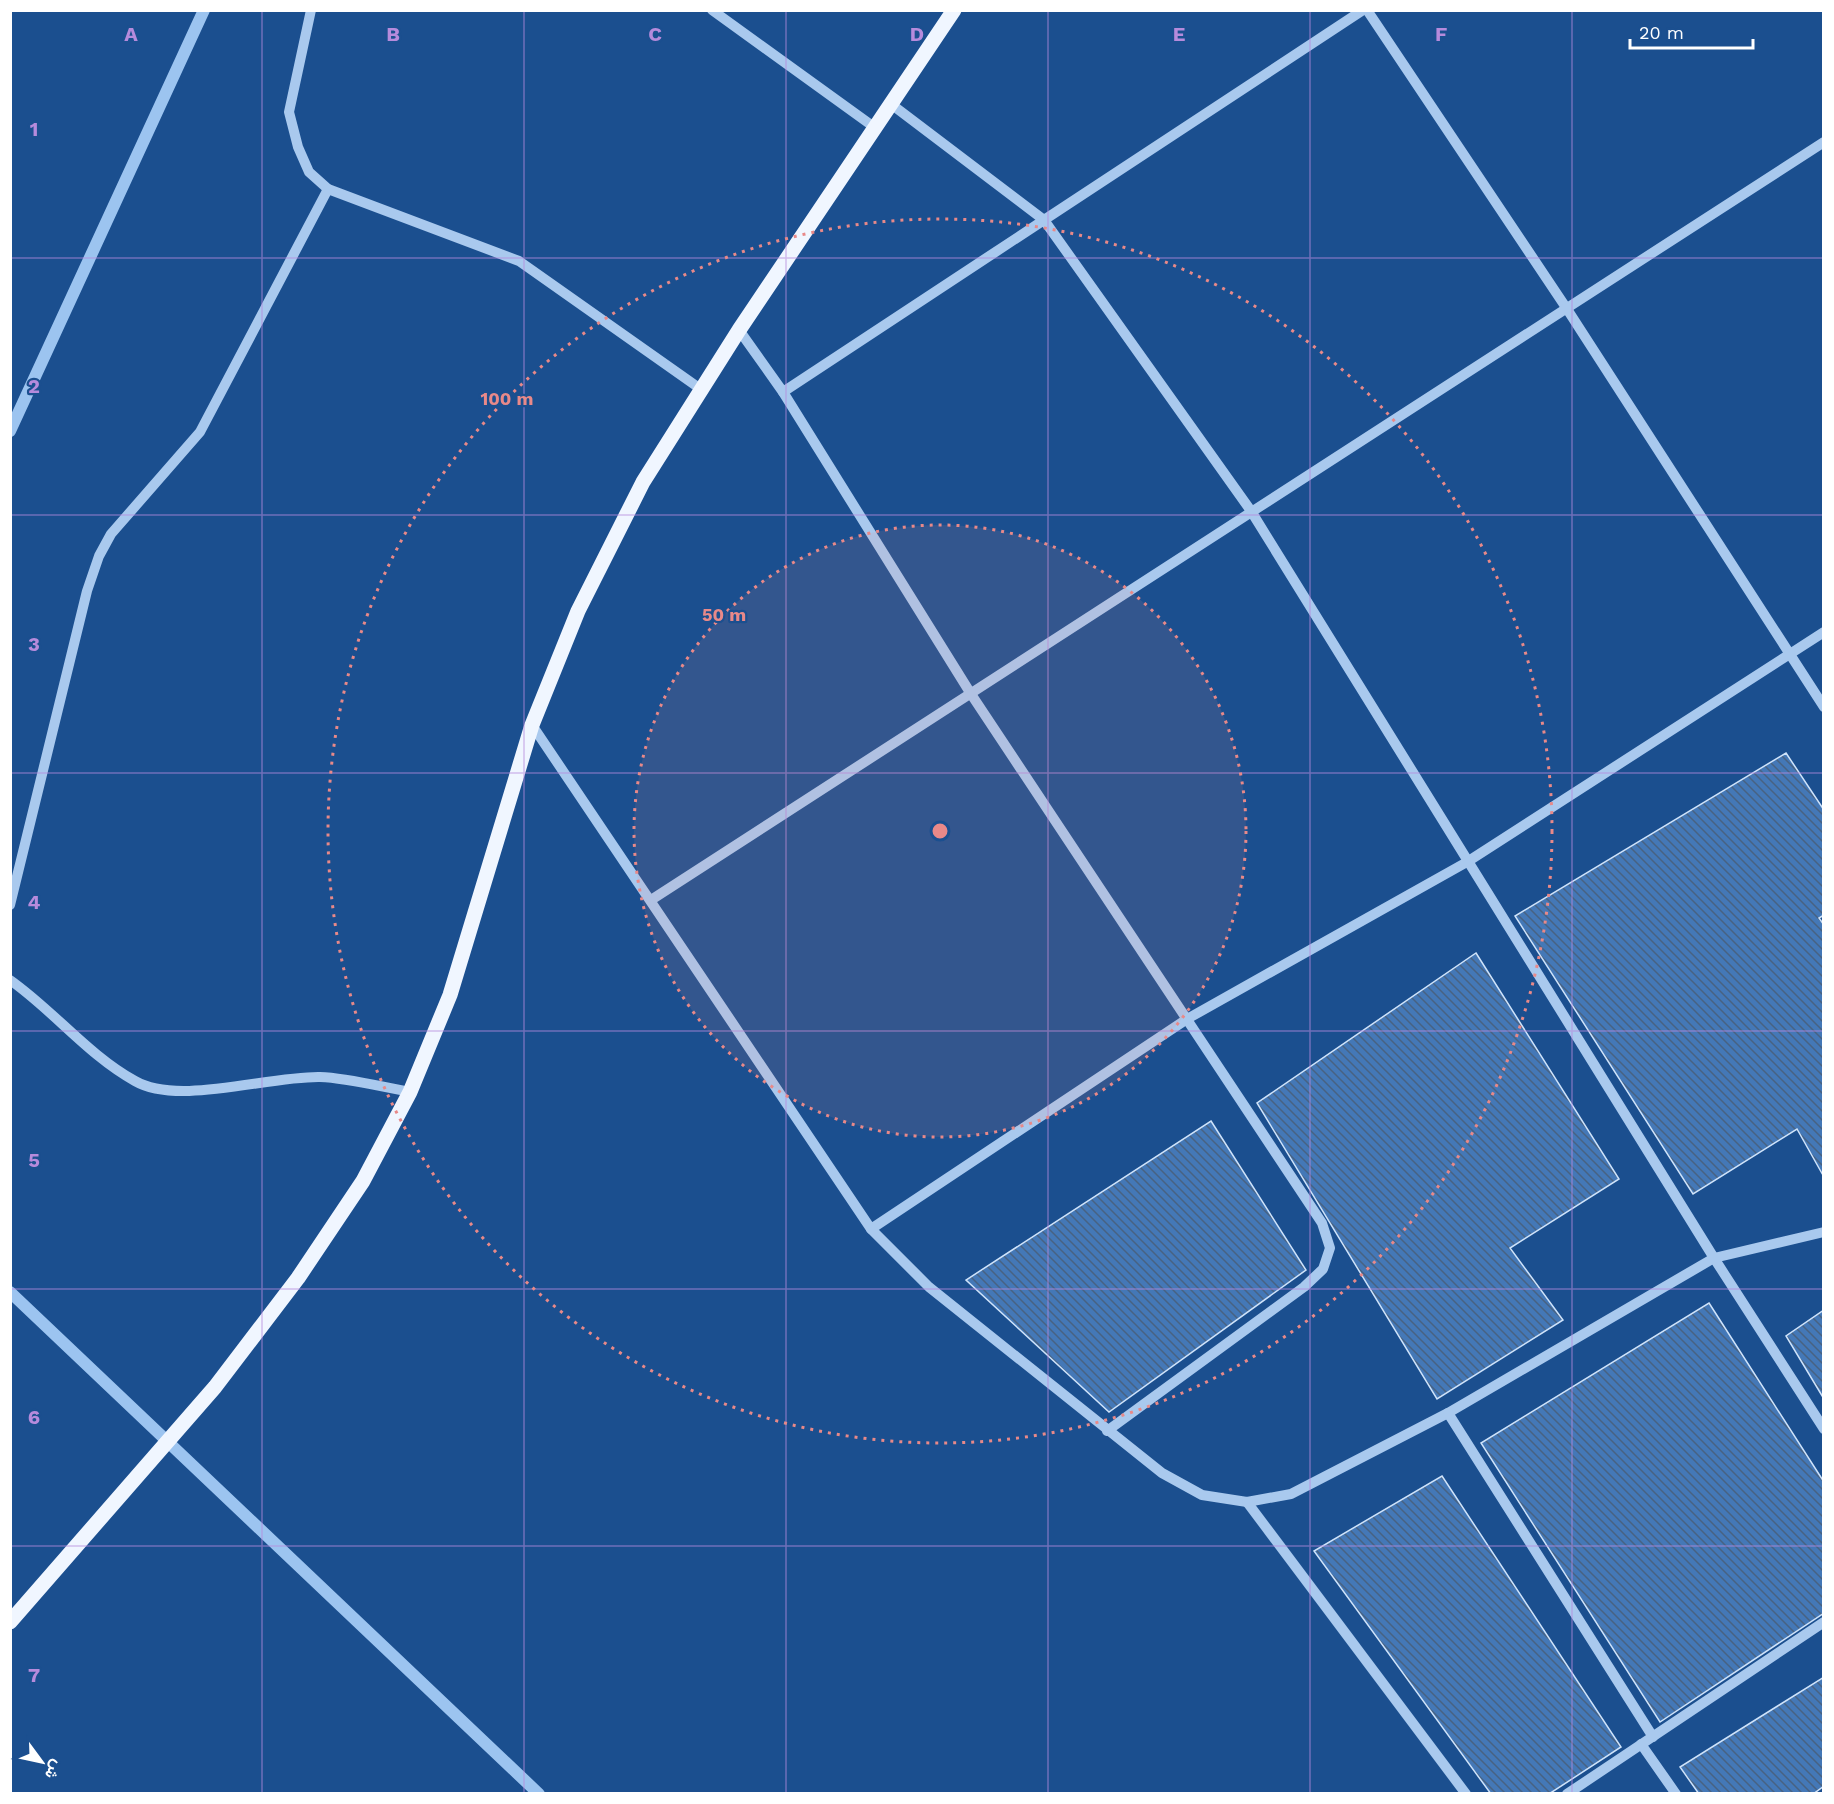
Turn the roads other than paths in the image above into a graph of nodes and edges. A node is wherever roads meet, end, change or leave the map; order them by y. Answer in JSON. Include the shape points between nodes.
{"nodes":[{"id":1,"x":311,"y":10,"type":"edge"},
{"id":2,"x":712,"y":10,"type":"edge"},
{"id":3,"x":954,"y":10,"type":"edge"},
{"id":4,"x":1365,"y":10,"type":"edge"},
{"id":5,"x":891,"y":104,"type":"junction"},
{"id":6,"x":874,"y":127,"type":"junction"},
{"id":7,"x":1824,"y":142,"type":"edge"},
{"id":8,"x":328,"y":189,"type":"junction"},
{"id":9,"x":1044,"y":220,"type":"junction"},
{"id":10,"x":1567,"y":309,"type":"junction"},
{"id":11,"x":739,"y":330,"type":"junction"},
{"id":12,"x":702,"y":390,"type":"junction"},
{"id":13,"x":783,"y":392,"type":"junction"},
{"id":14,"x":1251,"y":511,"type":"junction"},
{"id":15,"x":1824,"y":632,"type":"edge"},
{"id":16,"x":1790,"y":654,"type":"junction"},
{"id":17,"x":972,"y":694,"type":"junction"},
{"id":18,"x":1824,"y":707,"type":"edge"},
{"id":19,"x":532,"y":725,"type":"junction"},
{"id":20,"x":1467,"y":862,"type":"junction"},
{"id":21,"x":651,"y":900,"type":"junction"},
{"id":22,"x":10,"y":905,"type":"edge"},
{"id":23,"x":10,"y":981,"type":"edge"},
{"id":24,"x":1187,"y":1019,"type":"junction"},
{"id":25,"x":410,"y":1092,"type":"junction"},
{"id":26,"x":871,"y":1229,"type":"junction"},
{"id":27,"x":1824,"y":1232,"type":"edge"},
{"id":28,"x":1714,"y":1258,"type":"junction"},
{"id":29,"x":1448,"y":1413,"type":"junction"},
{"id":30,"x":1824,"y":1429,"type":"edge"},
{"id":31,"x":1107,"y":1431,"type":"junction"},
{"id":32,"x":1247,"y":1502,"type":"junction"},
{"id":33,"x":10,"y":1622,"type":"edge"},
{"id":34,"x":1824,"y":1622,"type":"edge"},
{"id":35,"x":1653,"y":1737,"type":"junction"},
{"id":36,"x":1641,"y":1744,"type":"junction"},
{"id":37,"x":1466,"y":1794,"type":"edge"},
{"id":38,"x":1567,"y":1794,"type":"edge"},
{"id":39,"x":1676,"y":1794,"type":"edge"}],
"edges":[{"from":1,"to":8,"type":"street","via":[[289,112],[309,172]]},
{"from":2,"to":6,"type":"street"},
{"from":3,"to":5,"type":"main road"},
{"from":4,"to":9,"type":"street"},
{"from":4,"to":10,"type":"street"},
{"from":5,"to":6,"type":"main road"},
{"from":5,"to":9,"type":"street"},
{"from":6,"to":11,"type":"main road"},
{"from":7,"to":10,"type":"street"},
{"from":8,"to":12,"type":"street","via":[[519,261]]},
{"from":8,"to":22,"type":"street","via":[[200,432],[130,510],[99,556]]},
{"from":9,"to":13,"type":"street"},
{"from":9,"to":14,"type":"street"},
{"from":10,"to":14,"type":"street"},
{"from":10,"to":16,"type":"street"},
{"from":11,"to":12,"type":"main road"},
{"from":11,"to":13,"type":"street"},
{"from":12,"to":19,"type":"main road","via":[[643,482],[578,611]]},
{"from":13,"to":17,"type":"street"},
{"from":14,"to":17,"type":"street"},
{"from":14,"to":20,"type":"street"},
{"from":15,"to":16,"type":"street"},
{"from":16,"to":18,"type":"street"},
{"from":16,"to":20,"type":"street"},
{"from":17,"to":21,"type":"street"},
{"from":17,"to":24,"type":"street"},
{"from":19,"to":21,"type":"street"},
{"from":19,"to":25,"type":"main road","via":[[450,995]]},
{"from":20,"to":24,"type":"street"},
{"from":20,"to":28,"type":"street"},
{"from":21,"to":26,"type":"street"},
{"from":23,"to":25,"type":"street","via":[[34,997],[103,1060],[136,1082],[169,1092],[321,1077]]},
{"from":24,"to":26,"type":"street"},
{"from":24,"to":31,"type":"street","via":[[1322,1223],[1330,1248],[1323,1269],[1304,1287]]},
{"from":25,"to":33,"type":"main road","via":[[363,1181],[298,1278],[215,1388]]},
{"from":26,"to":31,"type":"street","via":[[929,1287]]},
{"from":27,"to":28,"type":"street"},
{"from":28,"to":29,"type":"street"},
{"from":28,"to":30,"type":"street"},
{"from":29,"to":32,"type":"street","via":[[1291,1494]]},
{"from":29,"to":35,"type":"street"},
{"from":31,"to":32,"type":"street","via":[[1162,1473],[1202,1495]]},
{"from":32,"to":37,"type":"street"},
{"from":34,"to":35,"type":"street"},
{"from":35,"to":36,"type":"street"},
{"from":36,"to":38,"type":"street"},
{"from":36,"to":39,"type":"street"}]}
